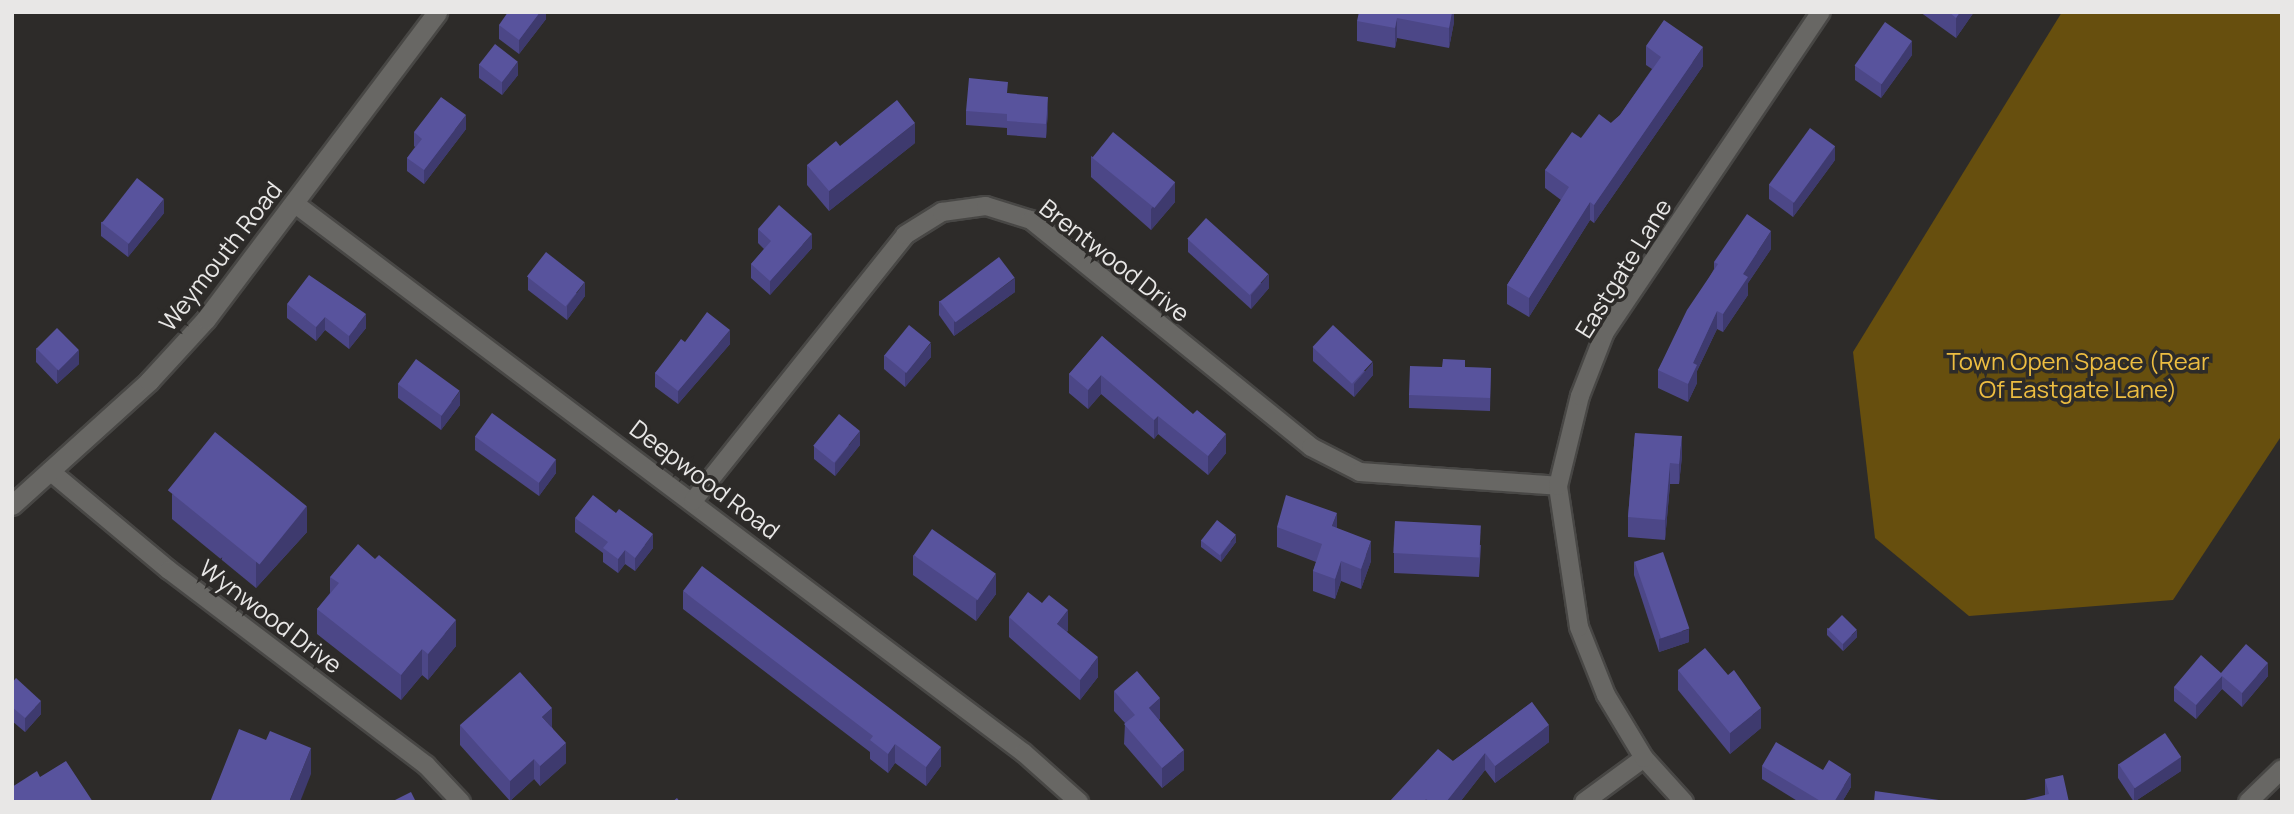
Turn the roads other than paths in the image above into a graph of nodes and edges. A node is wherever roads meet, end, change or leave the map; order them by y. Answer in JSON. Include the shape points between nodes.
{"nodes":[{"id":1,"x":436,"y":12,"type":"edge"},
{"id":2,"x":1821,"y":12,"type":"edge"},
{"id":3,"x":294,"y":203,"type":"junction"},
{"id":4,"x":50,"y":471,"type":"junction"},
{"id":5,"x":1558,"y":486,"type":"junction"},
{"id":6,"x":693,"y":501,"type":"junction"},
{"id":7,"x":12,"y":505,"type":"edge"},
{"id":8,"x":1644,"y":758,"type":"junction"},
{"id":9,"x":2282,"y":769,"type":"edge"},
{"id":10,"x":461,"y":802,"type":"edge"},
{"id":11,"x":1079,"y":802,"type":"edge"},
{"id":12,"x":1584,"y":802,"type":"edge"},
{"id":13,"x":1684,"y":802,"type":"edge"},
{"id":14,"x":2248,"y":802,"type":"edge"}],
"edges":[{"from":1,"to":3,"type":"street","name":"Weymouth Road"},
{"from":2,"to":5,"type":"street","name":"Eastgate Lane","via":[[1605,332],[1580,397]]},
{"from":3,"to":4,"type":"street","name":"Weymouth Road","via":[[198,327],[149,381]]},
{"from":3,"to":6,"type":"street","name":"Deepwood Road"},
{"from":4,"to":7,"type":"street","name":"Weymouth Road"},
{"from":4,"to":10,"type":"street","name":"Wynwood Drive","via":[[169,570],[426,765]]},
{"from":5,"to":6,"type":"street","name":"Brentwood Drive","via":[[1360,472],[1311,447],[1031,220],[986,206],[942,212],[905,234]]},
{"from":5,"to":8,"type":"street","name":"Eastgate Lane","via":[[1579,627],[1606,695]]},
{"from":6,"to":11,"type":"street","name":"Deepwood Road","via":[[1024,753]]},
{"from":8,"to":12,"type":"street"},
{"from":8,"to":13,"type":"street","name":"Eastgate Lane"},
{"from":9,"to":14,"type":"street"}]}
